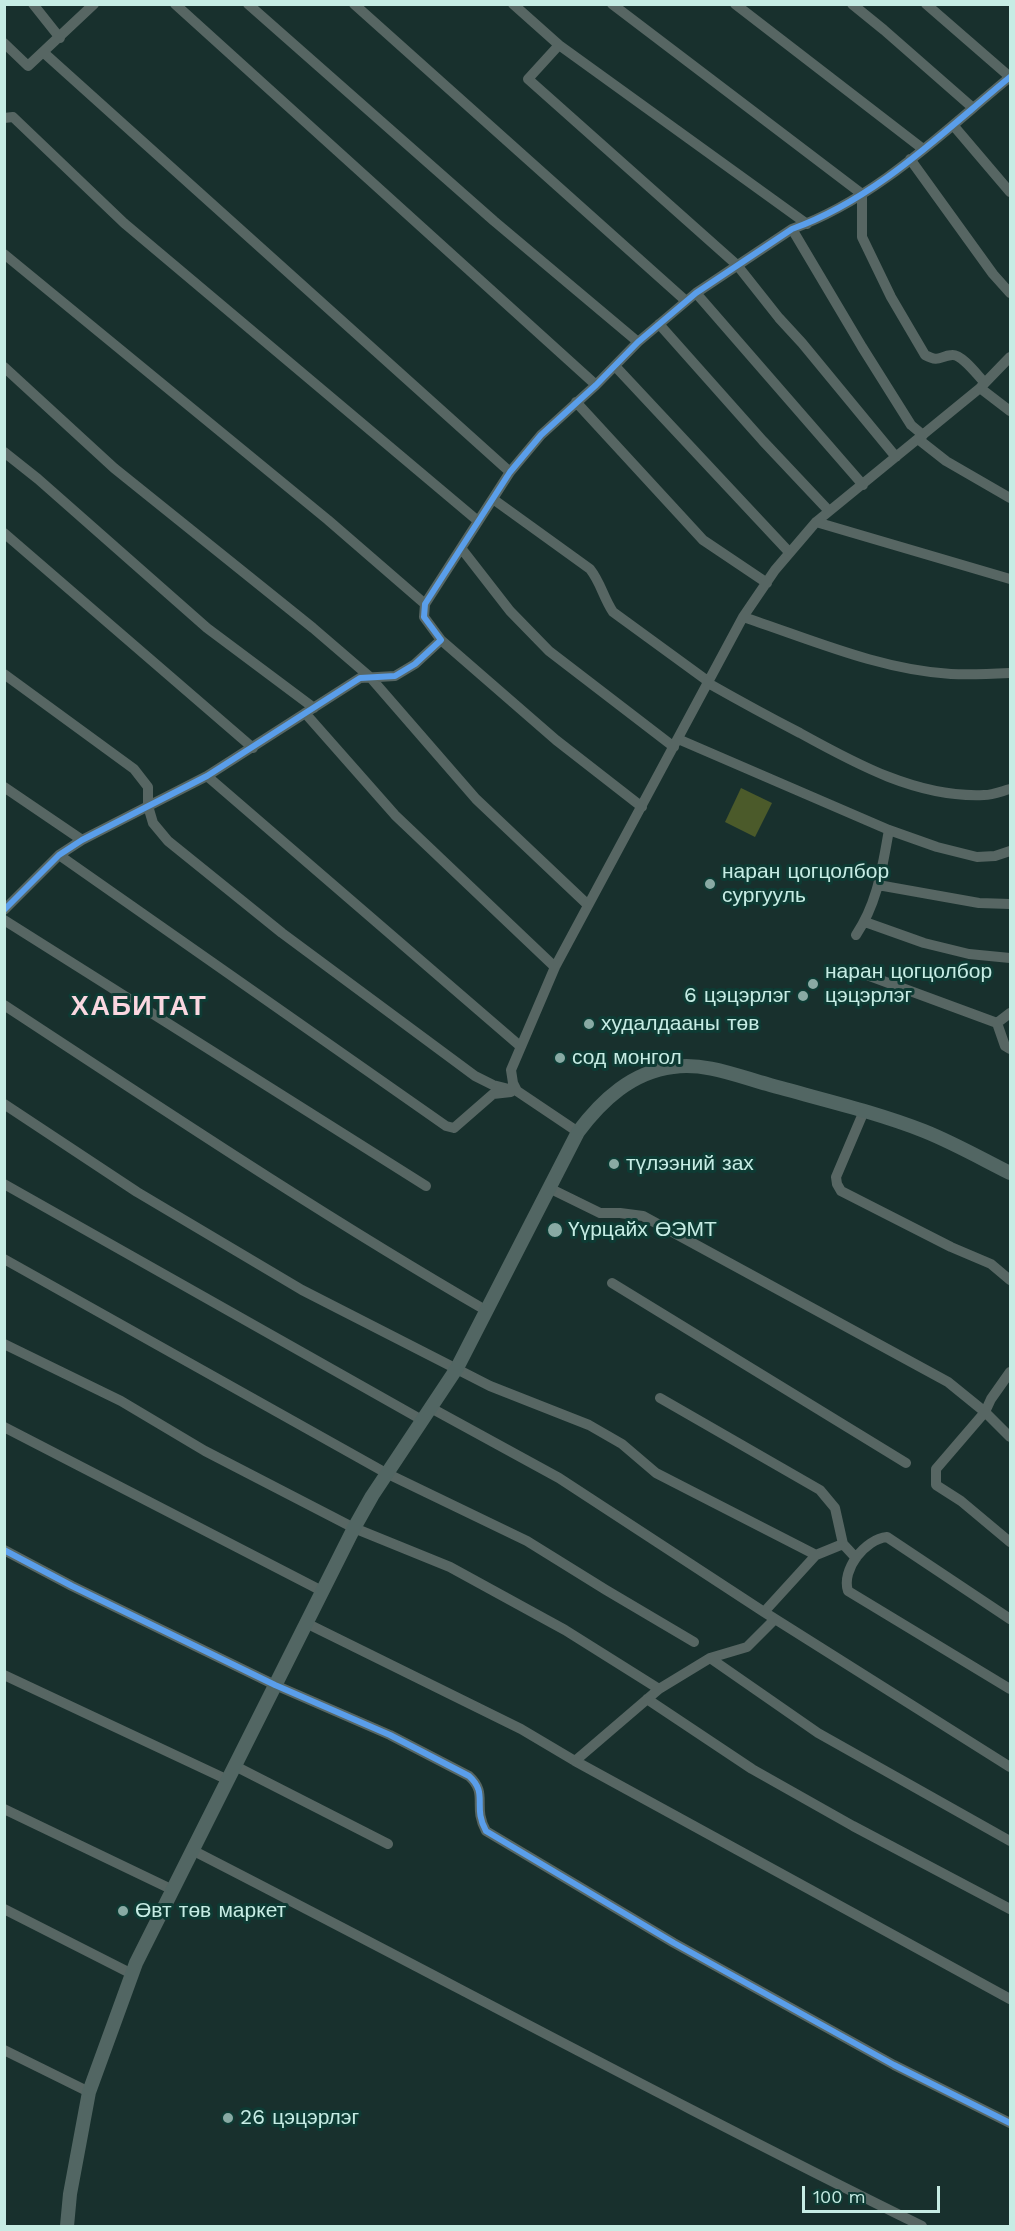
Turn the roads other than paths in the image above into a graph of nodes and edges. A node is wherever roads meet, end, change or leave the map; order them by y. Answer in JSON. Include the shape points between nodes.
{"nodes":[{"id":1,"x":33,"y":4,"type":"edge"},
{"id":2,"x":94,"y":4,"type":"edge"},
{"id":3,"x":175,"y":4,"type":"edge"},
{"id":4,"x":248,"y":4,"type":"edge"},
{"id":5,"x":354,"y":4,"type":"edge"},
{"id":6,"x":513,"y":4,"type":"edge"},
{"id":7,"x":612,"y":4,"type":"edge"},
{"id":8,"x":735,"y":4,"type":"edge"},
{"id":9,"x":852,"y":4,"type":"edge"},
{"id":10,"x":926,"y":4,"type":"edge"},
{"id":11,"x":60,"y":38,"type":"junction"},
{"id":12,"x":4,"y":44,"type":"edge"},
{"id":13,"x":559,"y":45,"type":"junction"},
{"id":14,"x":43,"y":52,"type":"junction"},
{"id":15,"x":1010,"y":77,"type":"edge"},
{"id":16,"x":973,"y":108,"type":"junction"},
{"id":17,"x":4,"y":118,"type":"edge"},
{"id":18,"x":953,"y":125,"type":"junction"},
{"id":19,"x":923,"y":149,"type":"junction"},
{"id":20,"x":910,"y":159,"type":"junction"},
{"id":21,"x":1011,"y":192,"type":"edge"},
{"id":22,"x":862,"y":194,"type":"junction"},
{"id":23,"x":807,"y":224,"type":"junction"},
{"id":24,"x":792,"y":229,"type":"junction"},
{"id":25,"x":4,"y":254,"type":"edge"},
{"id":26,"x":737,"y":265,"type":"junction"},
{"id":27,"x":696,"y":293,"type":"junction"},
{"id":28,"x":1011,"y":293,"type":"edge"},
{"id":29,"x":686,"y":301,"type":"junction"},
{"id":30,"x":659,"y":324,"type":"junction"},
{"id":31,"x":638,"y":342,"type":"junction"},
{"id":32,"x":1011,"y":357,"type":"edge"},
{"id":33,"x":615,"y":366,"type":"junction"},
{"id":34,"x":4,"y":367,"type":"edge"},
{"id":35,"x":596,"y":385,"type":"junction"},
{"id":36,"x":982,"y":386,"type":"junction"},
{"id":37,"x":576,"y":402,"type":"junction"},
{"id":38,"x":1011,"y":411,"type":"edge"},
{"id":39,"x":921,"y":437,"type":"junction"},
{"id":40,"x":4,"y":452,"type":"edge"},
{"id":41,"x":896,"y":457,"type":"junction"},
{"id":42,"x":510,"y":472,"type":"junction"},
{"id":43,"x":863,"y":485,"type":"junction"},
{"id":44,"x":1011,"y":498,"type":"edge"},
{"id":45,"x":493,"y":499,"type":"junction"},
{"id":46,"x":830,"y":511,"type":"junction"},
{"id":47,"x":478,"y":521,"type":"junction"},
{"id":48,"x":816,"y":522,"type":"junction"},
{"id":49,"x":4,"y":533,"type":"edge"},
{"id":50,"x":461,"y":548,"type":"junction"},
{"id":51,"x":789,"y":552,"type":"junction"},
{"id":52,"x":1011,"y":579,"type":"edge"},
{"id":53,"x":767,"y":582,"type":"junction"},
{"id":54,"x":425,"y":604,"type":"junction"},
{"id":55,"x":743,"y":617,"type":"junction"},
{"id":56,"x":441,"y":640,"type":"junction"},
{"id":57,"x":1011,"y":673,"type":"edge"},
{"id":58,"x":4,"y":675,"type":"edge"},
{"id":59,"x":370,"y":677,"type":"junction"},
{"id":60,"x":708,"y":682,"type":"junction"},
{"id":61,"x":309,"y":711,"type":"junction"},
{"id":62,"x":676,"y":743,"type":"junction"},
{"id":63,"x":253,"y":748,"type":"junction"},
{"id":64,"x":207,"y":776,"type":"junction"},
{"id":65,"x":4,"y":787,"type":"edge"},
{"id":66,"x":1011,"y":789,"type":"edge"},
{"id":67,"x":148,"y":806,"type":"junction"},
{"id":68,"x":642,"y":807,"type":"junction"},
{"id":69,"x":889,"y":830,"type":"junction"},
{"id":70,"x":82,"y":840,"type":"junction"},
{"id":71,"x":1011,"y":851,"type":"edge"},
{"id":72,"x":59,"y":855,"type":"junction"},
{"id":73,"x":878,"y":885,"type":"junction"},
{"id":74,"x":7,"y":903,"type":"edge"},
{"id":75,"x":1011,"y":904,"type":"edge"},
{"id":76,"x":588,"y":905,"type":"junction"},
{"id":77,"x":4,"y":920,"type":"edge"},
{"id":78,"x":865,"y":922,"type":"junction"},
{"id":79,"x":856,"y":935,"type":"dead end"},
{"id":80,"x":1011,"y":958,"type":"edge"},
{"id":81,"x":555,"y":967,"type":"junction"},
{"id":82,"x":856,"y":971,"type":"dead end"},
{"id":83,"x":4,"y":1005,"type":"edge"},
{"id":84,"x":1011,"y":1013,"type":"edge"},
{"id":85,"x":998,"y":1023,"type":"junction"},
{"id":86,"x":520,"y":1046,"type":"junction"},
{"id":87,"x":1011,"y":1049,"type":"edge"},
{"id":88,"x":517,"y":1091,"type":"junction"},
{"id":89,"x":4,"y":1104,"type":"edge"},
{"id":90,"x":864,"y":1111,"type":"junction"},
{"id":91,"x":578,"y":1132,"type":"junction"},
{"id":92,"x":1011,"y":1173,"type":"edge"},
{"id":93,"x":4,"y":1184,"type":"edge"},
{"id":94,"x":426,"y":1186,"type":"dead end"},
{"id":95,"x":549,"y":1188,"type":"junction"},
{"id":96,"x":4,"y":1259,"type":"edge"},
{"id":97,"x":1011,"y":1280,"type":"edge"},
{"id":98,"x":612,"y":1283,"type":"dead end"},
{"id":99,"x":487,"y":1311,"type":"junction"},
{"id":100,"x":4,"y":1344,"type":"edge"},
{"id":101,"x":457,"y":1368,"type":"junction"},
{"id":102,"x":1011,"y":1372,"type":"edge"},
{"id":103,"x":660,"y":1398,"type":"dead end"},
{"id":104,"x":431,"y":1408,"type":"junction"},
{"id":105,"x":985,"y":1412,"type":"junction"},
{"id":106,"x":422,"y":1420,"type":"junction"},
{"id":107,"x":4,"y":1427,"type":"edge"},
{"id":108,"x":1011,"y":1437,"type":"edge"},
{"id":109,"x":906,"y":1463,"type":"dead end"},
{"id":110,"x":386,"y":1473,"type":"junction"},
{"id":111,"x":354,"y":1528,"type":"junction"},
{"id":112,"x":1011,"y":1542,"type":"edge"},
{"id":113,"x":843,"y":1544,"type":"junction"},
{"id":114,"x":4,"y":1550,"type":"edge"},
{"id":115,"x":816,"y":1555,"type":"junction"},
{"id":116,"x":855,"y":1558,"type":"junction"},
{"id":117,"x":322,"y":1591,"type":"junction"},
{"id":118,"x":764,"y":1612,"type":"junction"},
{"id":119,"x":776,"y":1619,"type":"junction"},
{"id":120,"x":1011,"y":1619,"type":"edge"},
{"id":121,"x":306,"y":1623,"type":"junction"},
{"id":122,"x":694,"y":1642,"type":"dead end"},
{"id":123,"x":710,"y":1658,"type":"junction"},
{"id":124,"x":4,"y":1675,"type":"edge"},
{"id":125,"x":275,"y":1685,"type":"junction"},
{"id":126,"x":659,"y":1689,"type":"junction"},
{"id":127,"x":1011,"y":1689,"type":"edge"},
{"id":128,"x":647,"y":1699,"type":"junction"},
{"id":129,"x":575,"y":1761,"type":"junction"},
{"id":130,"x":236,"y":1766,"type":"junction"},
{"id":131,"x":1011,"y":1767,"type":"edge"},
{"id":132,"x":228,"y":1780,"type":"junction"},
{"id":133,"x":4,"y":1809,"type":"edge"},
{"id":134,"x":1011,"y":1841,"type":"edge"},
{"id":135,"x":388,"y":1844,"type":"dead end"},
{"id":136,"x":192,"y":1850,"type":"junction"},
{"id":137,"x":173,"y":1890,"type":"junction"},
{"id":138,"x":4,"y":1909,"type":"edge"},
{"id":139,"x":1011,"y":1909,"type":"edge"},
{"id":140,"x":132,"y":1974,"type":"junction"},
{"id":141,"x":1011,"y":1999,"type":"edge"},
{"id":142,"x":4,"y":2050,"type":"edge"},
{"id":143,"x":88,"y":2092,"type":"junction"},
{"id":144,"x":1011,"y":2123,"type":"edge"},
{"id":145,"x":67,"y":2226,"type":"edge"},
{"id":146,"x":922,"y":2226,"type":"edge"}],
"edges":[{"from":1,"to":11,"type":"street"},
{"from":2,"to":11,"type":"street"},
{"from":3,"to":35,"type":"street"},
{"from":4,"to":31,"type":"street"},
{"from":5,"to":29,"type":"street"},
{"from":6,"to":13,"type":"street"},
{"from":7,"to":22,"type":"street"},
{"from":8,"to":19,"type":"street"},
{"from":9,"to":16,"type":"street"},
{"from":10,"to":15,"type":"street"},
{"from":11,"to":14,"type":"street"},
{"from":12,"to":14,"type":"street","via":[[28,66]]},
{"from":13,"to":23,"type":"street"},
{"from":13,"to":26,"type":"street","via":[[528,79]]},
{"from":14,"to":42,"type":"street"},
{"from":15,"to":16,"type":"street"},
{"from":16,"to":18,"type":"street"},
{"from":17,"to":47,"type":"street","via":[[13,117],[124,223]]},
{"from":18,"to":19,"type":"street"},
{"from":18,"to":21,"type":"street"},
{"from":19,"to":20,"type":"street"},
{"from":20,"to":22,"type":"street"},
{"from":20,"to":28,"type":"street"},
{"from":22,"to":23,"type":"street"},
{"from":22,"to":36,"type":"street","via":[[862,237],[925,355],[933,359],[960,356]]},
{"from":23,"to":24,"type":"street"},
{"from":24,"to":26,"type":"street"},
{"from":24,"to":39,"type":"street"},
{"from":25,"to":54,"type":"street"},
{"from":26,"to":27,"type":"street"},
{"from":26,"to":41,"type":"street"},
{"from":27,"to":29,"type":"street"},
{"from":27,"to":43,"type":"street"},
{"from":29,"to":30,"type":"street"},
{"from":30,"to":31,"type":"street"},
{"from":30,"to":46,"type":"street"},
{"from":31,"to":33,"type":"street"},
{"from":32,"to":36,"type":"street"},
{"from":33,"to":35,"type":"street"},
{"from":33,"to":51,"type":"street"},
{"from":34,"to":59,"type":"street","via":[[114,468]]},
{"from":35,"to":37,"type":"street"},
{"from":36,"to":38,"type":"street"},
{"from":36,"to":39,"type":"street"},
{"from":37,"to":42,"type":"street"},
{"from":37,"to":53,"type":"street","via":[[703,540]]},
{"from":39,"to":41,"type":"street"},
{"from":39,"to":44,"type":"street","via":[[946,460]]},
{"from":40,"to":61,"type":"street"},
{"from":41,"to":43,"type":"street"},
{"from":42,"to":45,"type":"street"},
{"from":43,"to":46,"type":"street"},
{"from":45,"to":47,"type":"street"},
{"from":45,"to":60,"type":"street","via":[[590,569],[613,612]]},
{"from":46,"to":48,"type":"street"},
{"from":47,"to":50,"type":"street"},
{"from":48,"to":51,"type":"street"},
{"from":48,"to":52,"type":"street"},
{"from":49,"to":63,"type":"street"},
{"from":50,"to":54,"type":"street"},
{"from":50,"to":62,"type":"street","via":[[510,611],[549,651]]},
{"from":51,"to":53,"type":"street"},
{"from":53,"to":55,"type":"street"},
{"from":54,"to":56,"type":"street","via":[[424,617]]},
{"from":55,"to":57,"type":"street","via":[[865,658],[909,668],[950,674]]},
{"from":55,"to":60,"type":"street"},
{"from":56,"to":59,"type":"street","via":[[395,676]]},
{"from":56,"to":68,"type":"street","via":[[555,741]]},
{"from":58,"to":67,"type":"street","via":[[134,769],[148,787]]},
{"from":59,"to":61,"type":"street","via":[[360,678]]},
{"from":59,"to":76,"type":"street","via":[[476,799]]},
{"from":60,"to":62,"type":"street"},
{"from":60,"to":66,"type":"street","via":[[858,765],[900,781],[963,794],[986,795]]},
{"from":61,"to":63,"type":"street"},
{"from":61,"to":81,"type":"street","via":[[395,815]]},
{"from":62,"to":68,"type":"street"},
{"from":62,"to":69,"type":"street"},
{"from":63,"to":64,"type":"street"},
{"from":64,"to":67,"type":"street"},
{"from":64,"to":86,"type":"street"},
{"from":65,"to":70,"type":"street"},
{"from":67,"to":70,"type":"street"},
{"from":67,"to":88,"type":"street","via":[[153,823],[168,840],[282,933],[475,1076]]},
{"from":68,"to":76,"type":"street"},
{"from":69,"to":71,"type":"street","via":[[977,857]]},
{"from":69,"to":73,"type":"street"},
{"from":70,"to":72,"type":"street"},
{"from":72,"to":74,"type":"street"},
{"from":72,"to":88,"type":"street","via":[[446,1126],[454,1128],[493,1094]]},
{"from":73,"to":75,"type":"street","via":[[979,903]]},
{"from":73,"to":78,"type":"street"},
{"from":76,"to":81,"type":"street"},
{"from":77,"to":94,"type":"street"},
{"from":78,"to":79,"type":"street"},
{"from":78,"to":80,"type":"street","via":[[924,943],[969,954]]},
{"from":81,"to":86,"type":"street"},
{"from":82,"to":85,"type":"street"},
{"from":83,"to":99,"type":"street","via":[[191,1128]]},
{"from":84,"to":85,"type":"street"},
{"from":85,"to":87,"type":"street","via":[[1005,1046]]},
{"from":86,"to":88,"type":"street","via":[[511,1070]]},
{"from":88,"to":91,"type":"street"},
{"from":89,"to":101,"type":"street","via":[[137,1192],[302,1290]]},
{"from":90,"to":91,"type":"main road","via":[[721,1071],[675,1066],[634,1079],[609,1097]]},
{"from":90,"to":92,"type":"main road","via":[[925,1131]]},
{"from":90,"to":97,"type":"street","via":[[836,1177],[841,1191],[991,1264]]},
{"from":91,"to":95,"type":"main road"},
{"from":93,"to":106,"type":"street"},
{"from":95,"to":99,"type":"main road"},
{"from":95,"to":105,"type":"street","via":[[600,1213],[643,1216],[948,1382]]},
{"from":96,"to":110,"type":"street"},
{"from":98,"to":109,"type":"street"},
{"from":99,"to":101,"type":"main road"},
{"from":100,"to":111,"type":"street","via":[[122,1401],[205,1451]]},
{"from":101,"to":104,"type":"main road"},
{"from":101,"to":115,"type":"street","via":[[490,1386],[589,1425],[622,1444],[656,1473]]},
{"from":102,"to":105,"type":"street"},
{"from":103,"to":113,"type":"street","via":[[820,1490],[835,1508]]},
{"from":104,"to":106,"type":"main road"},
{"from":104,"to":118,"type":"street","via":[[559,1478]]},
{"from":105,"to":108,"type":"street"},
{"from":105,"to":112,"type":"street","via":[[936,1469],[935,1481]]},
{"from":106,"to":110,"type":"main road"},
{"from":107,"to":117,"type":"street"},
{"from":110,"to":111,"type":"main road"},
{"from":110,"to":122,"type":"street","via":[[528,1541]]},
{"from":111,"to":117,"type":"main road"},
{"from":111,"to":126,"type":"street","via":[[450,1567],[565,1630]]},
{"from":113,"to":115,"type":"street"},
{"from":113,"to":116,"type":"street"},
{"from":114,"to":125,"type":"street"},
{"from":115,"to":118,"type":"street"},
{"from":116,"to":120,"type":"street","via":[[876,1540],[886,1537]]},
{"from":116,"to":127,"type":"street","via":[[846,1578],[848,1591]]},
{"from":117,"to":121,"type":"main road"},
{"from":118,"to":119,"type":"street"},
{"from":119,"to":123,"type":"street","via":[[747,1647]]},
{"from":119,"to":131,"type":"street"},
{"from":121,"to":125,"type":"main road"},
{"from":121,"to":129,"type":"street","via":[[521,1729]]},
{"from":123,"to":126,"type":"street"},
{"from":123,"to":134,"type":"street","via":[[818,1733]]},
{"from":124,"to":132,"type":"street"},
{"from":125,"to":130,"type":"main road"},
{"from":125,"to":144,"type":"street","via":[[390,1735],[469,1776],[480,1792],[478,1810],[486,1831],[695,1955],[894,2065]]},
{"from":126,"to":128,"type":"street"},
{"from":128,"to":129,"type":"street"},
{"from":128,"to":139,"type":"street","via":[[752,1769]]},
{"from":129,"to":141,"type":"street"},
{"from":130,"to":132,"type":"main road"},
{"from":130,"to":135,"type":"street"},
{"from":132,"to":136,"type":"main road"},
{"from":133,"to":137,"type":"street"},
{"from":136,"to":137,"type":"main road"},
{"from":136,"to":146,"type":"street"},
{"from":137,"to":140,"type":"main road"},
{"from":138,"to":140,"type":"street"},
{"from":140,"to":143,"type":"main road"},
{"from":142,"to":143,"type":"street"},
{"from":143,"to":145,"type":"main road"}]}
